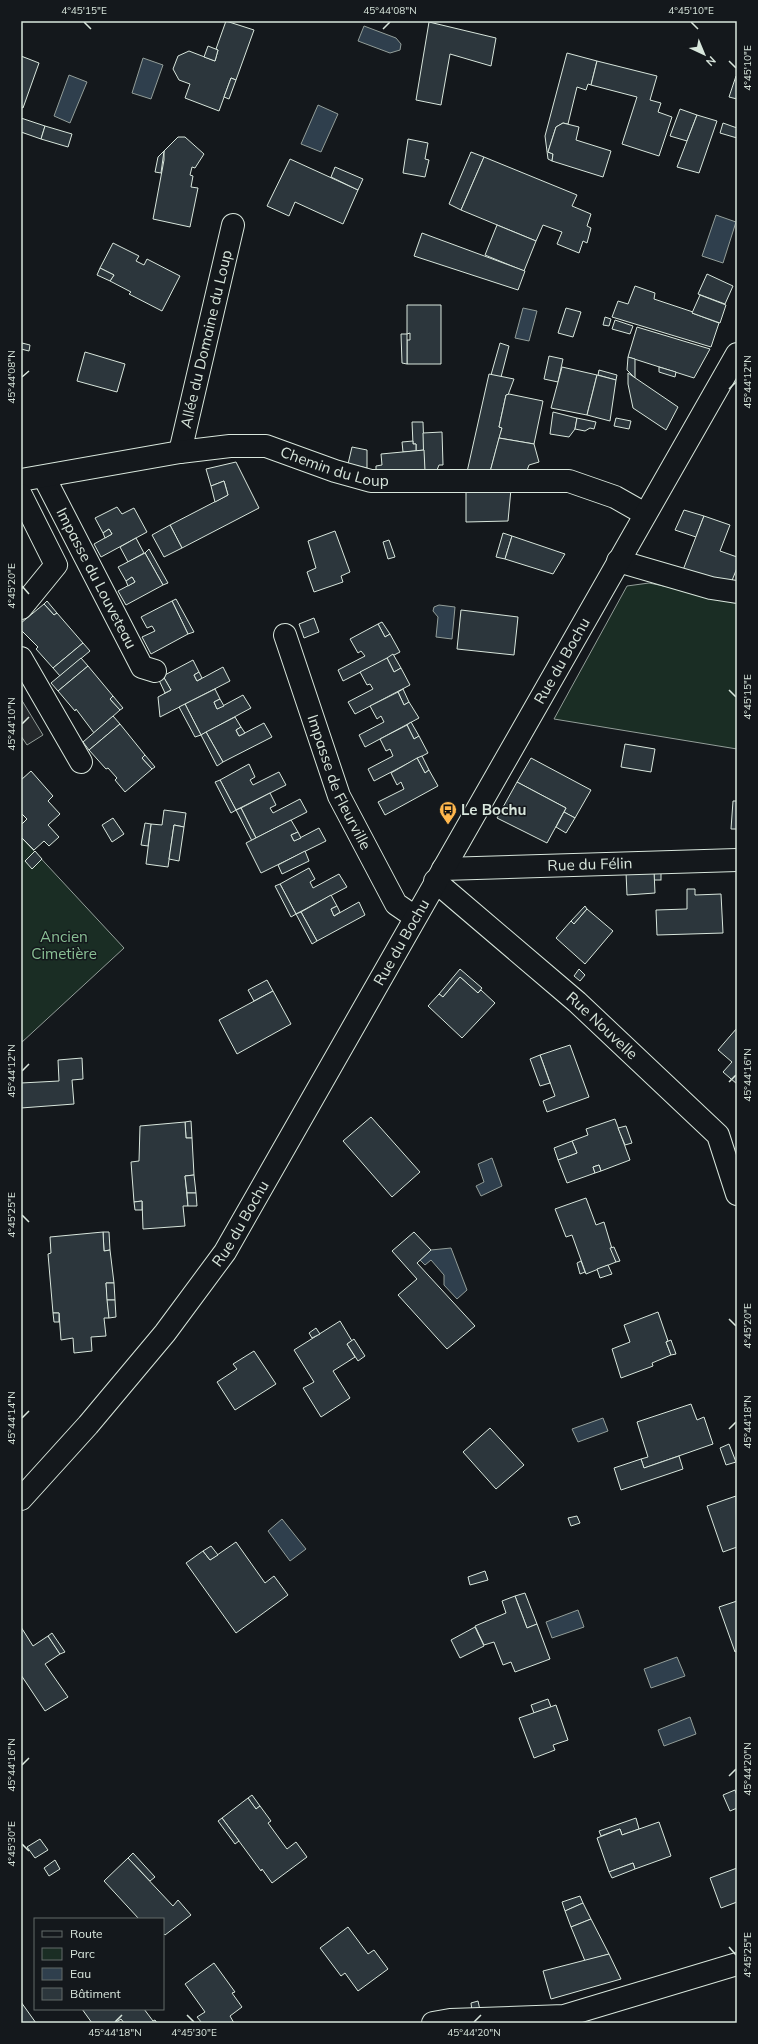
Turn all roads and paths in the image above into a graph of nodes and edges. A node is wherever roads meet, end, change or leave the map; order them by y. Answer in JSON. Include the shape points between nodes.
{"nodes":[{"id":1,"x":233,"y":225,"type":"dead end"},
{"id":2,"x":737,"y":354,"type":"edge"},
{"id":3,"x":180,"y":452,"type":"junction"},
{"id":4,"x":44,"y":477,"type":"junction"},
{"id":5,"x":21,"y":480,"type":"edge"},
{"id":6,"x":21,"y":495,"type":"edge"},
{"id":7,"x":645,"y":514,"type":"junction"},
{"id":8,"x":618,"y":561,"type":"junction"},
{"id":9,"x":737,"y":592,"type":"edge"},
{"id":10,"x":21,"y":608,"type":"edge"},
{"id":11,"x":285,"y":635,"type":"dead end"},
{"id":12,"x":21,"y":658,"type":"edge"},
{"id":13,"x":155,"y":671,"type":"dead end"},
{"id":14,"x":81,"y":762,"type":"dead end"},
{"id":15,"x":737,"y":860,"type":"edge"},
{"id":16,"x":439,"y":875,"type":"junction"},
{"id":17,"x":415,"y":917,"type":"junction"},
{"id":18,"x":737,"y":1194,"type":"edge"},
{"id":19,"x":21,"y":1499,"type":"edge"},
{"id":20,"x":737,"y":1964,"type":"edge"},
{"id":21,"x":433,"y":2023,"type":"edge"}],
"edges":[{"from":1,"to":3,"type":"street","name":"Allée du Domaine du Loup"},
{"from":2,"to":7,"type":"street","name":"Rue du Bochu"},
{"from":3,"to":4,"type":"street","name":"Chemin du Loup"},
{"from":3,"to":7,"type":"street","name":"Chemin du Loup","via":[[230,446],[266,446],[335,471],[371,480],[569,481],[615,497]]},
{"from":4,"to":5,"type":"street","name":"Chemin du Loup"},
{"from":4,"to":13,"type":"street","name":"Impasse du Louveteau","via":[[142,667]]},
{"from":6,"to":10,"type":"street","via":[[56,565]]},
{"from":7,"to":8,"type":"street","name":"Rue du Bochu"},
{"from":8,"to":9,"type":"street","via":[[711,588]]},
{"from":8,"to":16,"type":"street","name":"Rue du Bochu"},
{"from":11,"to":17,"type":"street","name":"Impasse de Fleurville","via":[[339,796],[396,904]]},
{"from":12,"to":14,"type":"street"},
{"from":15,"to":16,"type":"street","name":"Rue du Félin"},
{"from":16,"to":17,"type":"street","name":"Rue du Bochu"},
{"from":16,"to":18,"type":"street","name":"Rue Nouvelle","via":[[718,1135]]},
{"from":17,"to":19,"type":"street","name":"Rue du Bochu","via":[[225,1252],[165,1333]]},
{"from":20,"to":21,"type":"street","via":[[564,2016],[450,2020]]}]}
